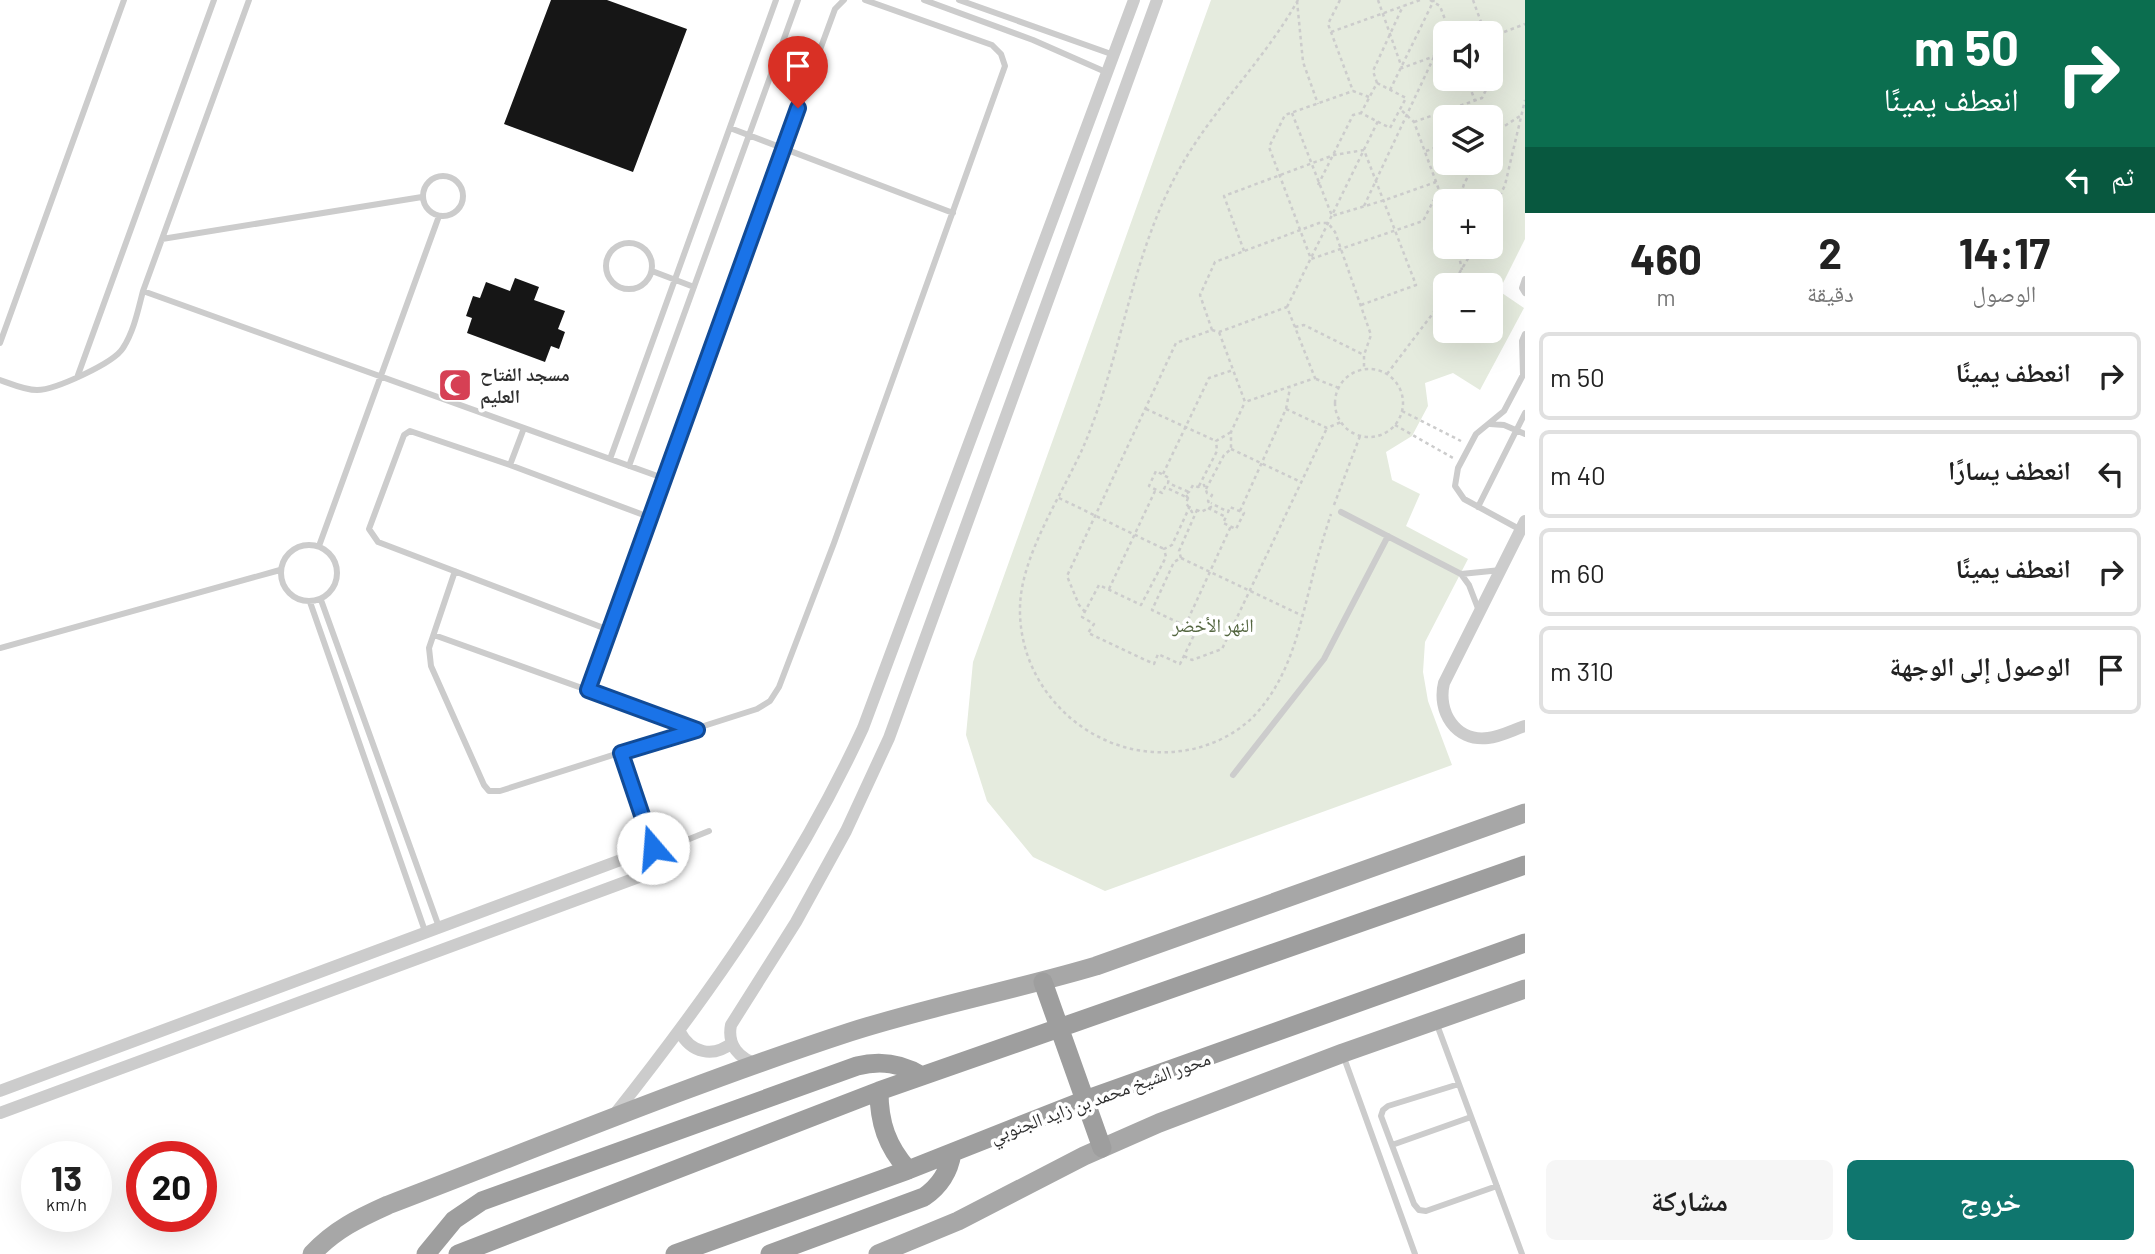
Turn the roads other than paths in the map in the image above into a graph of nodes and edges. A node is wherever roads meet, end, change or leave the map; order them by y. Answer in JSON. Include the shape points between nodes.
{"nodes":[{"id":1,"x":124,"y":0,"type":"edge"},
{"id":2,"x":214,"y":0,"type":"edge"},
{"id":3,"x":249,"y":0,"type":"edge"},
{"id":4,"x":776,"y":0,"type":"edge"},
{"id":5,"x":798,"y":0,"type":"edge"},
{"id":6,"x":844,"y":0,"type":"edge"},
{"id":7,"x":865,"y":0,"type":"edge"},
{"id":8,"x":925,"y":0,"type":"edge"},
{"id":9,"x":959,"y":0,"type":"edge"},
{"id":10,"x":1134,"y":0,"type":"edge"},
{"id":11,"x":1157,"y":0,"type":"edge"},
{"id":12,"x":1114,"y":55,"type":"junction"},
{"id":13,"x":1108,"y":73,"type":"junction"},
{"id":14,"x":730,"y":128,"type":"junction"},
{"id":15,"x":749,"y":136,"type":"junction"},
{"id":16,"x":783,"y":148,"type":"junction"},
{"id":17,"x":422,"y":197,"type":"junction"},
{"id":18,"x":953,"y":213,"type":"junction"},
{"id":19,"x":439,"y":216,"type":"junction"},
{"id":20,"x":162,"y":239,"type":"junction"},
{"id":21,"x":652,"y":271,"type":"junction"},
{"id":22,"x":1525,"y":279,"type":"edge"},
{"id":23,"x":675,"y":280,"type":"junction"},
{"id":24,"x":694,"y":286,"type":"junction"},
{"id":25,"x":143,"y":291,"type":"junction"},
{"id":26,"x":1525,"y":293,"type":"edge"},
{"id":27,"x":1525,"y":334,"type":"edge"},
{"id":28,"x":0,"y":343,"type":"edge"},
{"id":29,"x":78,"y":375,"type":"junction"},
{"id":30,"x":380,"y":376,"type":"junction"},
{"id":31,"x":0,"y":380,"type":"edge"},
{"id":32,"x":1525,"y":413,"type":"edge"},
{"id":33,"x":1488,"y":424,"type":"junction"},
{"id":34,"x":524,"y":428,"type":"junction"},
{"id":35,"x":1517,"y":430,"type":"junction"},
{"id":36,"x":1525,"y":434,"type":"edge"},
{"id":37,"x":610,"y":459,"type":"junction"},
{"id":38,"x":510,"y":465,"type":"junction"},
{"id":39,"x":629,"y":466,"type":"junction"},
{"id":40,"x":663,"y":478,"type":"junction"},
{"id":41,"x":1478,"y":507,"type":"junction"},
{"id":42,"x":1341,"y":512,"type":"dead end"},
{"id":43,"x":649,"y":517,"type":"junction"},
{"id":44,"x":1523,"y":526,"type":"edge"},
{"id":45,"x":1388,"y":536,"type":"junction"},
{"id":46,"x":319,"y":546,"type":"junction"},
{"id":47,"x":281,"y":570,"type":"junction"},
{"id":48,"x":1501,"y":570,"type":"junction"},
{"id":49,"x":455,"y":571,"type":"junction"},
{"id":50,"x":1461,"y":574,"type":"junction"},
{"id":51,"x":321,"y":600,"type":"junction"},
{"id":52,"x":310,"y":602,"type":"junction"},
{"id":53,"x":1480,"y":613,"type":"junction"},
{"id":54,"x":609,"y":630,"type":"junction"},
{"id":55,"x":434,"y":635,"type":"junction"},
{"id":56,"x":0,"y":648,"type":"edge"},
{"id":57,"x":588,"y":690,"type":"junction"},
{"id":58,"x":1525,"y":726,"type":"edge"},
{"id":59,"x":697,"y":730,"type":"junction"},
{"id":60,"x":621,"y":753,"type":"junction"},
{"id":61,"x":1233,"y":775,"type":"dead end"},
{"id":62,"x":1525,"y":813,"type":"edge"},
{"id":63,"x":709,"y":831,"type":"dead end"},
{"id":64,"x":657,"y":849,"type":"junction"},
{"id":65,"x":1525,"y":865,"type":"edge"},
{"id":66,"x":440,"y":929,"type":"junction"},
{"id":67,"x":426,"y":934,"type":"junction"},
{"id":68,"x":1525,"y":943,"type":"edge"},
{"id":69,"x":1043,"y":982,"type":"junction"},
{"id":70,"x":1525,"y":989,"type":"edge"},
{"id":71,"x":236,"y":1004,"type":"junction"},
{"id":72,"x":1435,"y":1020,"type":"junction"},
{"id":73,"x":242,"y":1023,"type":"junction"},
{"id":74,"x":1060,"y":1027,"type":"junction"},
{"id":75,"x":680,"y":1032,"type":"junction"},
{"id":76,"x":732,"y":1043,"type":"junction"},
{"id":77,"x":1343,"y":1053,"type":"junction"},
{"id":78,"x":758,"y":1064,"type":"junction"},
{"id":79,"x":922,"y":1076,"type":"junction"},
{"id":80,"x":1459,"y":1084,"type":"junction"},
{"id":81,"x":0,"y":1091,"type":"edge"},
{"id":82,"x":879,"y":1091,"type":"junction"},
{"id":83,"x":1085,"y":1100,"type":"junction"},
{"id":84,"x":0,"y":1113,"type":"edge"},
{"id":85,"x":1471,"y":1117,"type":"junction"},
{"id":86,"x":610,"y":1120,"type":"junction"},
{"id":87,"x":1392,"y":1146,"type":"junction"},
{"id":88,"x":1102,"y":1148,"type":"junction"},
{"id":89,"x":952,"y":1153,"type":"junction"},
{"id":90,"x":908,"y":1170,"type":"junction"},
{"id":91,"x":1497,"y":1186,"type":"junction"},
{"id":92,"x":467,"y":1252,"type":"edge"},
{"id":93,"x":1521,"y":1252,"type":"edge"},
{"id":94,"x":312,"y":1254,"type":"edge"},
{"id":95,"x":426,"y":1254,"type":"edge"},
{"id":96,"x":675,"y":1254,"type":"edge"},
{"id":97,"x":770,"y":1254,"type":"edge"},
{"id":98,"x":878,"y":1254,"type":"edge"},
{"id":99,"x":1415,"y":1254,"type":"edge"}],
"edges":[{"from":1,"to":28,"type":"lane"},
{"from":2,"to":29,"type":"lane"},
{"from":3,"to":20,"type":"lane"},
{"from":4,"to":14,"type":"lane"},
{"from":5,"to":15,"type":"lane"},
{"from":6,"to":16,"type":"lane","via":[[835,9]]},
{"from":7,"to":18,"type":"lane","via":[[992,45],[1001,54],[1004,75]]},
{"from":8,"to":13,"type":"lane"},
{"from":9,"to":12,"type":"lane"},
{"from":10,"to":12,"type":"street"},
{"from":11,"to":76,"type":"street","via":[[889,738],[803,911],[731,1025]]},
{"from":12,"to":13,"type":"street"},
{"from":13,"to":75,"type":"street","via":[[863,728],[788,867]]},
{"from":14,"to":15,"type":"lane"},
{"from":14,"to":23,"type":"lane"},
{"from":15,"to":16,"type":"lane"},
{"from":15,"to":24,"type":"lane"},
{"from":16,"to":18,"type":"lane"},
{"from":16,"to":40,"type":"lane"},
{"from":17,"to":19,"type":"lane","via":[[430,213]]},
{"from":17,"to":19,"type":"lane","via":[[429,181],[447,176],[455,180],[463,195],[461,205],[448,216]]},
{"from":17,"to":20,"type":"lane"},
{"from":18,"to":59,"type":"lane","via":[[779,687],[770,701],[757,709]]},
{"from":19,"to":30,"type":"lane"},
{"from":20,"to":25,"type":"lane"},
{"from":21,"to":21,"type":"lane","via":[[647,250],[638,244],[627,243],[610,252],[608,274],[614,284],[638,287]]},
{"from":21,"to":23,"type":"lane"},
{"from":22,"to":26,"type":"lane"},
{"from":23,"to":24,"type":"lane"},
{"from":23,"to":37,"type":"lane"},
{"from":24,"to":39,"type":"lane"},
{"from":25,"to":29,"type":"lane","via":[[123,349],[114,359]]},
{"from":25,"to":30,"type":"lane"},
{"from":27,"to":33,"type":"lane","via":[[1523,375],[1504,411]]},
{"from":29,"to":31,"type":"lane","via":[[38,390]]},
{"from":30,"to":34,"type":"lane"},
{"from":30,"to":46,"type":"lane"},
{"from":32,"to":35,"type":"lane"},
{"from":33,"to":35,"type":"lane"},
{"from":33,"to":41,"type":"lane","via":[[1476,434],[1455,476],[1455,486],[1464,499]]},
{"from":34,"to":37,"type":"lane"},
{"from":34,"to":38,"type":"lane"},
{"from":35,"to":36,"type":"lane"},
{"from":35,"to":41,"type":"lane"},
{"from":37,"to":39,"type":"lane"},
{"from":38,"to":43,"type":"lane"},
{"from":38,"to":49,"type":"lane","via":[[418,432],[404,435],[369,529],[378,542]]},
{"from":39,"to":40,"type":"lane"},
{"from":40,"to":43,"type":"lane"},
{"from":41,"to":44,"type":"lane"},
{"from":42,"to":45,"type":"lane"},
{"from":43,"to":54,"type":"lane"},
{"from":44,"to":48,"type":"street"},
{"from":45,"to":50,"type":"lane"},
{"from":45,"to":61,"type":"lane","via":[[1324,659]]},
{"from":46,"to":47,"type":"lane","via":[[294,549]]},
{"from":46,"to":51,"type":"lane","via":[[337,565],[332,592]]},
{"from":47,"to":52,"type":"lane","via":[[288,593]]},
{"from":47,"to":56,"type":"lane"},
{"from":48,"to":50,"type":"lane"},
{"from":48,"to":53,"type":"street"},
{"from":49,"to":54,"type":"lane"},
{"from":49,"to":55,"type":"lane"},
{"from":50,"to":53,"type":"lane"},
{"from":51,"to":52,"type":"lane"},
{"from":51,"to":66,"type":"lane"},
{"from":52,"to":67,"type":"lane"},
{"from":53,"to":58,"type":"street","via":[[1444,683],[1445,714],[1458,730],[1477,738]]},
{"from":54,"to":57,"type":"lane"},
{"from":55,"to":57,"type":"lane"},
{"from":55,"to":60,"type":"lane","via":[[429,648],[431,666],[489,791]]},
{"from":57,"to":59,"type":"lane"},
{"from":59,"to":60,"type":"lane"},
{"from":60,"to":64,"type":"lane"},
{"from":62,"to":69,"type":"main road"},
{"from":63,"to":64,"type":"lane"},
{"from":64,"to":66,"type":"street"},
{"from":64,"to":73,"type":"street","via":[[666,859],[663,867]]},
{"from":65,"to":74,"type":"highway"},
{"from":66,"to":67,"type":"street"},
{"from":67,"to":71,"type":"street"},
{"from":68,"to":83,"type":"highway","name":"محور الشيخ محمد بن زايد الجنوبي"},
{"from":69,"to":74,"type":"highway"},
{"from":69,"to":78,"type":"main road","via":[[925,1010]]},
{"from":70,"to":72,"type":"main road"},
{"from":71,"to":73,"type":"street"},
{"from":71,"to":81,"type":"street"},
{"from":72,"to":77,"type":"main road"},
{"from":72,"to":80,"type":"lane"},
{"from":73,"to":84,"type":"street"},
{"from":74,"to":79,"type":"highway"},
{"from":74,"to":83,"type":"highway"},
{"from":75,"to":76,"type":"street","via":[[689,1044],[703,1051],[718,1051]]},
{"from":75,"to":86,"type":"street"},
{"from":76,"to":78,"type":"street","via":[[742,1057]]},
{"from":77,"to":88,"type":"main road"},
{"from":77,"to":99,"type":"lane"},
{"from":78,"to":86,"type":"main road"},
{"from":79,"to":82,"type":"highway"},
{"from":79,"to":95,"type":"highway","via":[[890,1063],[844,1070],[482,1201],[454,1220]]},
{"from":80,"to":85,"type":"lane"},
{"from":80,"to":87,"type":"lane","via":[[1385,1107],[1381,1116]]},
{"from":82,"to":90,"type":"highway","via":[[885,1133]]},
{"from":82,"to":92,"type":"highway"},
{"from":83,"to":88,"type":"highway"},
{"from":83,"to":89,"type":"highway","name":"محور الشيخ محمد بن زايد الجنوبي"},
{"from":85,"to":87,"type":"lane"},
{"from":85,"to":91,"type":"lane"},
{"from":86,"to":94,"type":"main road","via":[[380,1209],[328,1237]]},
{"from":87,"to":91,"type":"lane","via":[[1419,1210]]},
{"from":88,"to":98,"type":"main road","via":[[958,1221]]},
{"from":89,"to":90,"type":"highway","name":"محور الشيخ محمد بن زايد الجنوبي"},
{"from":89,"to":97,"type":"highway","via":[[942,1181],[924,1197]]},
{"from":90,"to":96,"type":"highway","name":"محور الشيخ محمد بن زايد الجنوبي"},
{"from":91,"to":93,"type":"lane"}]}
